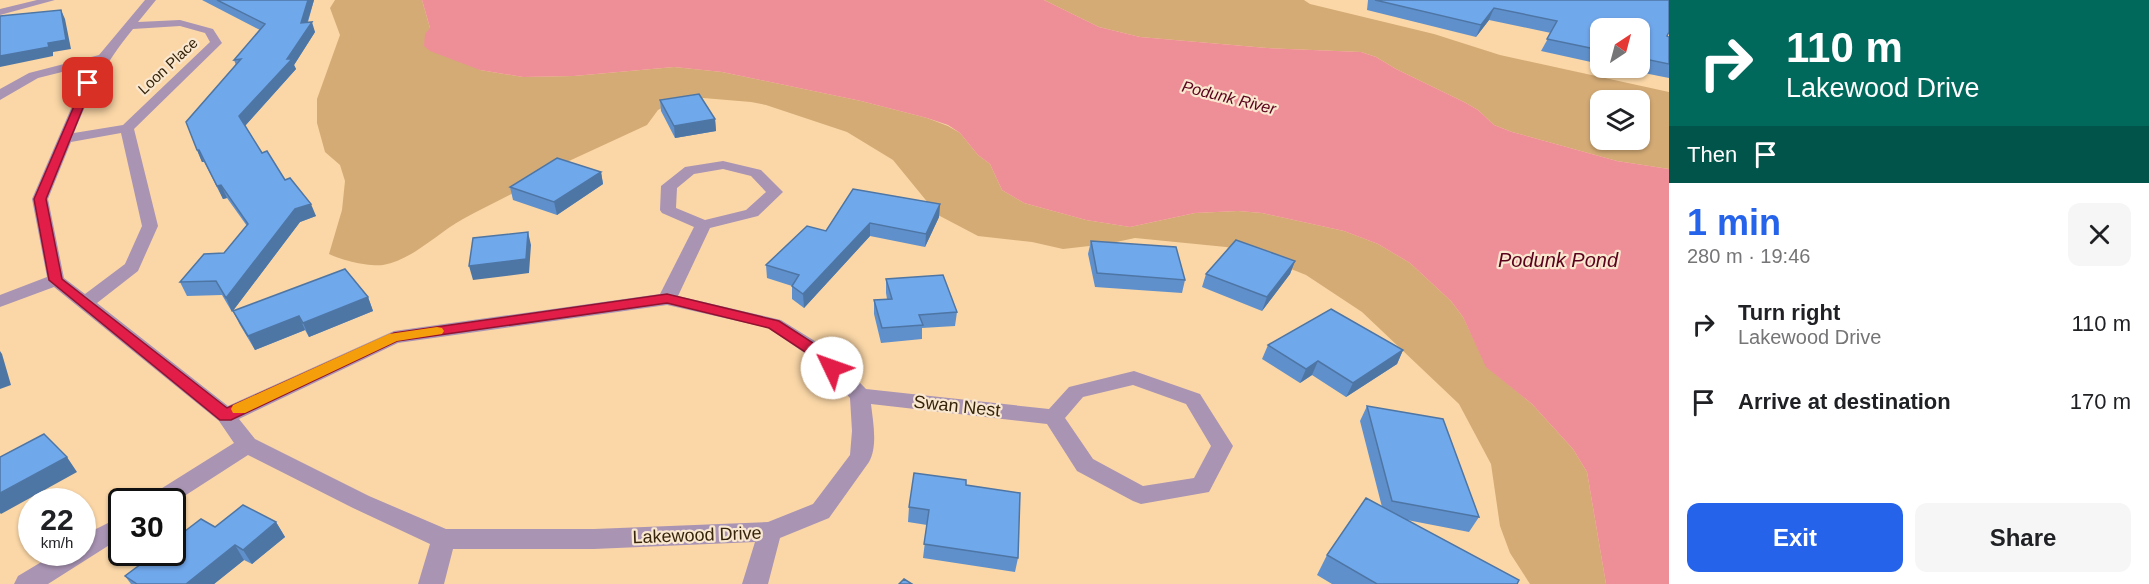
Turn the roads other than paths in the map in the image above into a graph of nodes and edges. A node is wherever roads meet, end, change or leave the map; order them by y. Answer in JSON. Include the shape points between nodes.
{"nodes":[{"id":1,"x":50,"y":0,"type":"edge"},
{"id":2,"x":151,"y":0,"type":"edge"},
{"id":3,"x":0,"y":12,"type":"edge"},
{"id":4,"x":131,"y":26,"type":"junction"},
{"id":5,"x":103,"y":58,"type":"junction"},
{"id":6,"x":0,"y":96,"type":"edge"},
{"id":7,"x":127,"y":128,"type":"junction"},
{"id":8,"x":64,"y":139,"type":"junction"},
{"id":9,"x":703,"y":225,"type":"junction"},
{"id":10,"x":56,"y":280,"type":"junction"},
{"id":11,"x":667,"y":299,"type":"junction"},
{"id":12,"x":0,"y":301,"type":"edge"},
{"id":13,"x":86,"y":303,"type":"junction"},
{"id":14,"x":860,"y":396,"type":"junction"},
{"id":15,"x":226,"y":416,"type":"junction"},
{"id":16,"x":1054,"y":417,"type":"junction"},
{"id":17,"x":247,"y":446,"type":"junction"},
{"id":18,"x":180,"y":488,"type":"edge"},
{"id":19,"x":770,"y":532,"type":"junction"},
{"id":20,"x":444,"y":539,"type":"junction"},
{"id":21,"x":56,"y":566,"type":"edge"},
{"id":22,"x":27,"y":584,"type":"edge"},
{"id":23,"x":431,"y":584,"type":"edge"},
{"id":24,"x":755,"y":584,"type":"edge"}],
"edges":[{"from":1,"to":3,"type":"street"},
{"from":2,"to":4,"type":"street"},
{"from":4,"to":5,"type":"street"},
{"from":4,"to":7,"type":"street","name":"Loon Place","via":[[180,23],[209,31],[216,43]]},
{"from":5,"to":6,"type":"street","via":[[40,73],[6,89]]},
{"from":5,"to":8,"type":"street"},
{"from":7,"to":8,"type":"street"},
{"from":7,"to":13,"type":"street","via":[[150,226],[132,267]]},
{"from":8,"to":10,"type":"street","via":[[40,199]]},
{"from":9,"to":9,"type":"street","via":[[752,213],[775,192],[756,173],[723,165],[690,170],[669,186],[668,210]]},
{"from":9,"to":11,"type":"street"},
{"from":10,"to":12,"type":"street"},
{"from":10,"to":13,"type":"street","name":"Lakewood Drive"},
{"from":11,"to":14,"type":"street","via":[[774,324],[819,353]]},
{"from":11,"to":15,"type":"street","via":[[394,337]]},
{"from":13,"to":15,"type":"street","name":"Lakewood Drive"},
{"from":14,"to":16,"type":"street","name":"Swan Nest"},
{"from":14,"to":19,"type":"street","name":"Lakewood Drive","via":[[861,456],[844,482],[821,511]]},
{"from":15,"to":17,"type":"street","name":"Lakewood Drive"},
{"from":16,"to":16,"type":"street","via":[[1085,465],[1141,495],[1201,486],[1222,446],[1192,399],[1134,378],[1076,392]]},
{"from":17,"to":18,"type":"street"},
{"from":17,"to":20,"type":"street","name":"Lakewood Drive"},
{"from":19,"to":20,"type":"street","name":"Lakewood Drive","via":[[594,539]]},
{"from":19,"to":24,"type":"street"},
{"from":20,"to":23,"type":"street"},
{"from":21,"to":22,"type":"street"}]}
